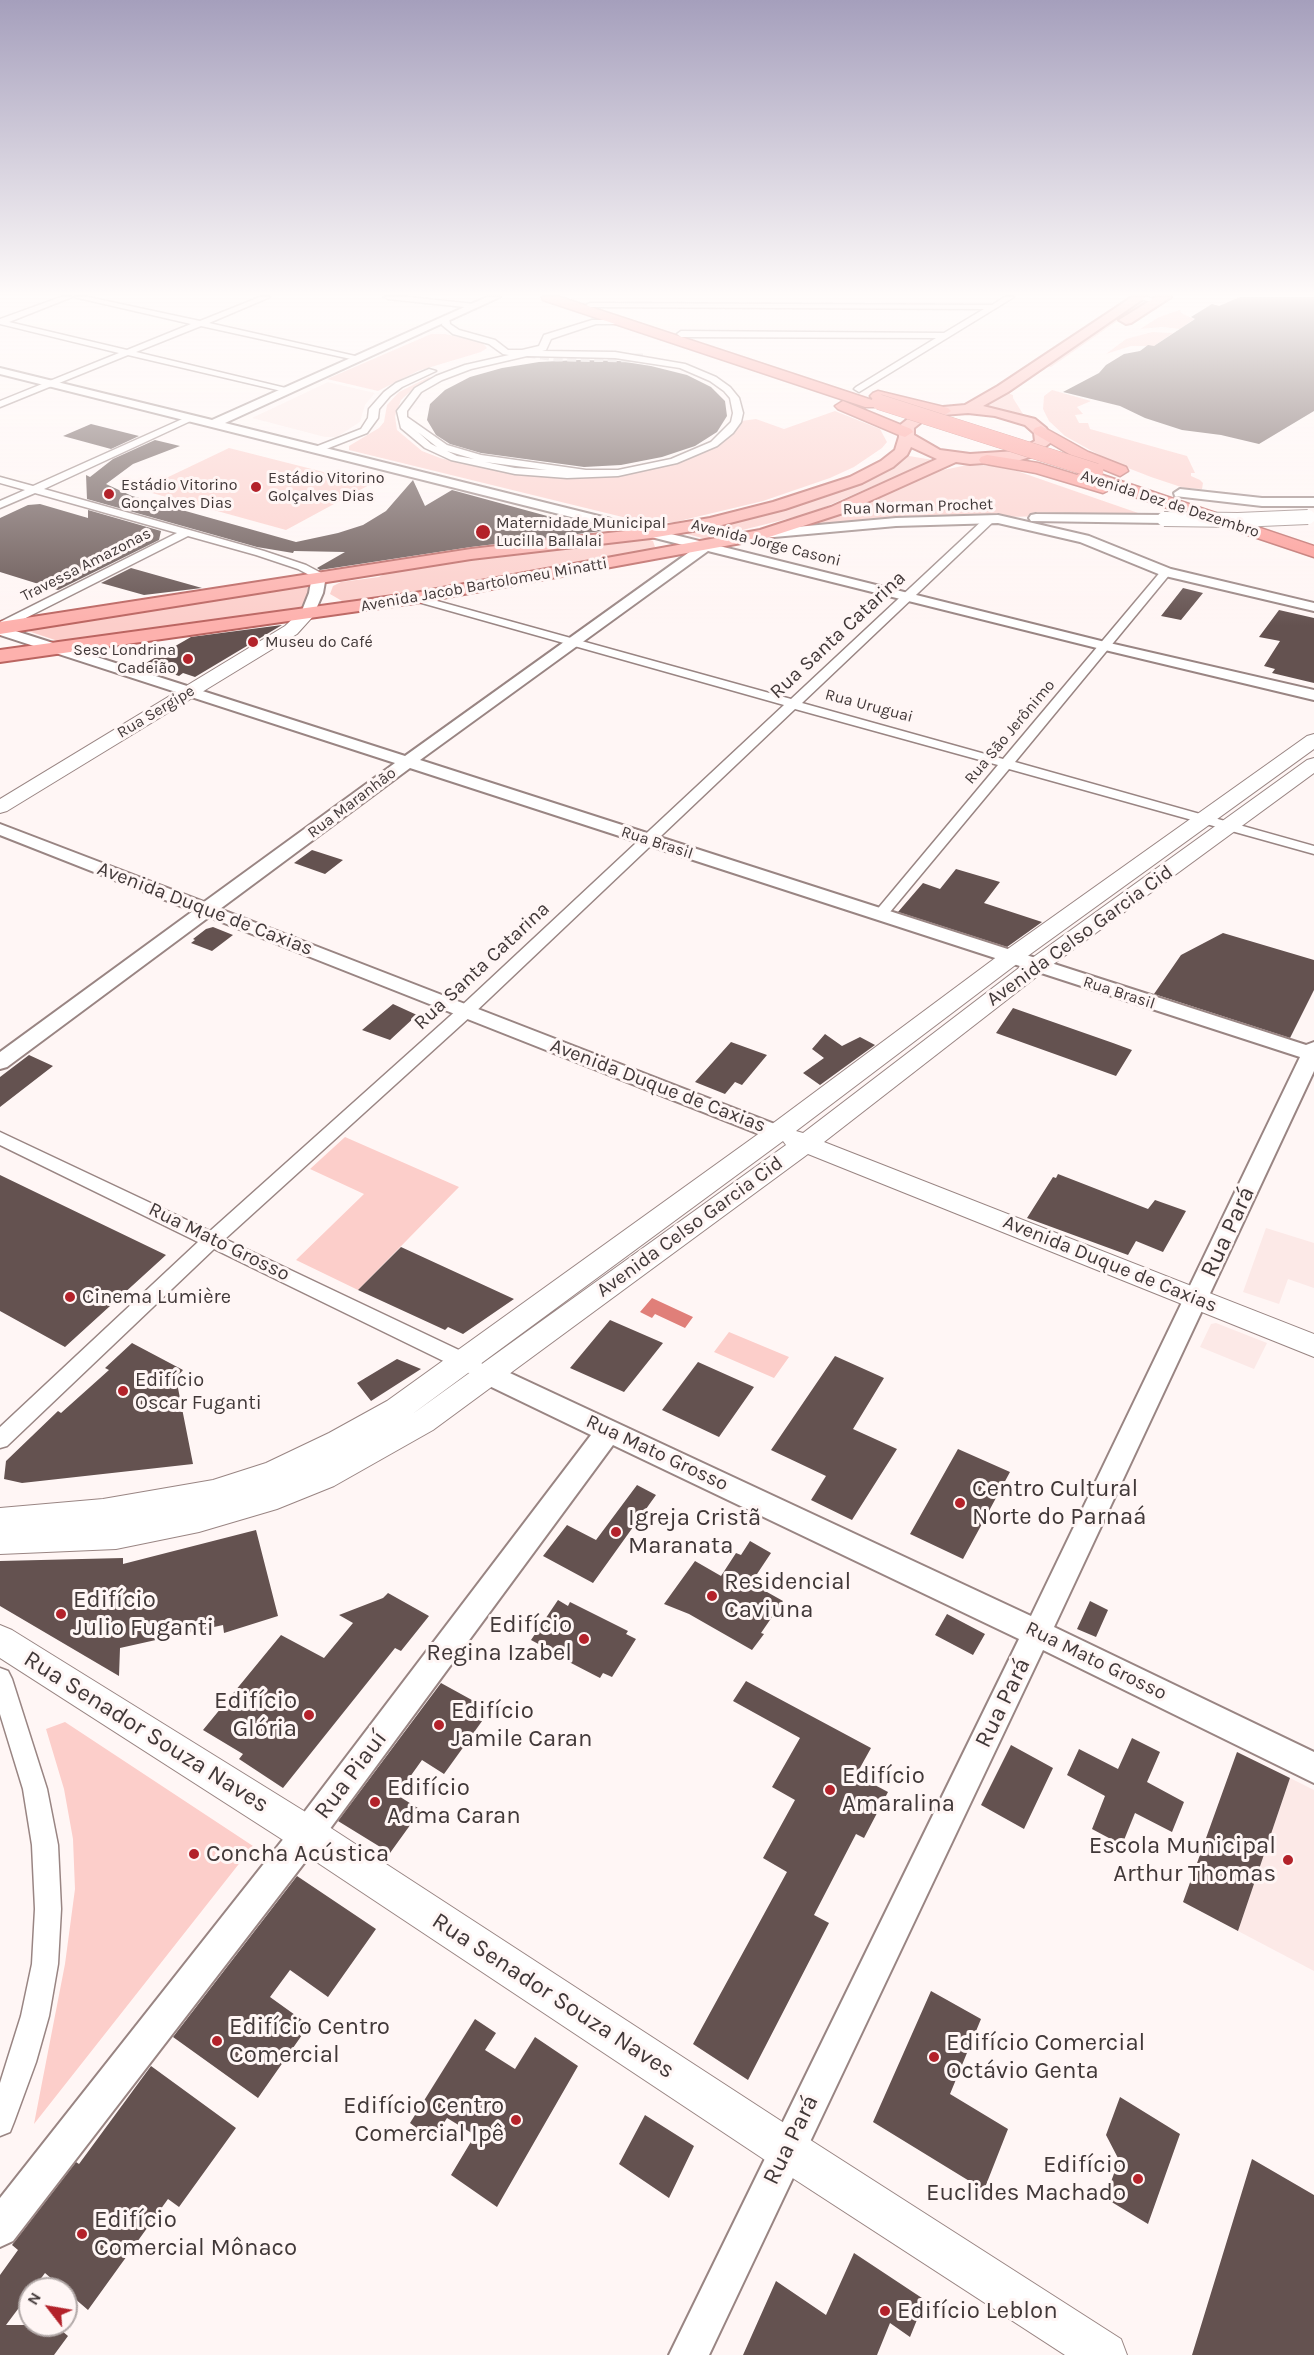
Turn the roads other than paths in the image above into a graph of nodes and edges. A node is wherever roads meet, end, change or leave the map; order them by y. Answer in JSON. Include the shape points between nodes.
{"nodes":[{"id":1,"x":147,"y":407,"type":"edge"},
{"id":2,"x":252,"y":407,"type":"edge"},
{"id":3,"x":377,"y":407,"type":"edge"},
{"id":4,"x":403,"y":407,"type":"edge"},
{"id":5,"x":736,"y":407,"type":"edge"},
{"id":6,"x":845,"y":407,"type":"edge"},
{"id":7,"x":887,"y":407,"type":"edge"},
{"id":8,"x":923,"y":407,"type":"edge"},
{"id":9,"x":972,"y":407,"type":"edge"},
{"id":10,"x":1026,"y":407,"type":"edge"},
{"id":11,"x":968,"y":409,"type":"junction"},
{"id":12,"x":943,"y":411,"type":"junction"},
{"id":13,"x":192,"y":418,"type":"junction"},
{"id":14,"x":214,"y":424,"type":"junction"},
{"id":15,"x":1036,"y":427,"type":"junction"},
{"id":16,"x":906,"y":435,"type":"junction"},
{"id":17,"x":318,"y":449,"type":"junction"},
{"id":18,"x":953,"y":458,"type":"junction"},
{"id":19,"x":987,"y":460,"type":"junction"},
{"id":20,"x":0,"y":480,"type":"edge"},
{"id":21,"x":35,"y":489,"type":"junction"},
{"id":22,"x":1180,"y":493,"type":"junction"},
{"id":23,"x":1314,"y":502,"type":"edge"},
{"id":24,"x":0,"y":505,"type":"edge"},
{"id":25,"x":1217,"y":515,"type":"junction"},
{"id":26,"x":1311,"y":517,"type":"edge"},
{"id":27,"x":994,"y":519,"type":"junction"},
{"id":28,"x":186,"y":533,"type":"junction"},
{"id":29,"x":651,"y":533,"type":"junction"},
{"id":30,"x":763,"y":534,"type":"junction"},
{"id":31,"x":1314,"y":542,"type":"edge"},
{"id":32,"x":706,"y":546,"type":"junction"},
{"id":33,"x":1314,"y":552,"type":"edge"},
{"id":34,"x":1166,"y":572,"type":"junction"},
{"id":35,"x":318,"y":585,"type":"junction"},
{"id":36,"x":909,"y":597,"type":"junction"},
{"id":37,"x":415,"y":598,"type":"junction"},
{"id":38,"x":356,"y":606,"type":"junction"},
{"id":39,"x":1314,"y":607,"type":"edge"},
{"id":40,"x":308,"y":613,"type":"junction"},
{"id":41,"x":0,"y":628,"type":"edge"},
{"id":42,"x":572,"y":642,"type":"junction"},
{"id":43,"x":1105,"y":646,"type":"junction"},
{"id":44,"x":57,"y":648,"type":"junction"},
{"id":45,"x":0,"y":656,"type":"edge"},
{"id":46,"x":189,"y":692,"type":"junction"},
{"id":47,"x":1314,"y":695,"type":"edge"},
{"id":48,"x":794,"y":704,"type":"junction"},
{"id":49,"x":1314,"y":740,"type":"edge"},
{"id":50,"x":407,"y":762,"type":"junction"},
{"id":51,"x":1006,"y":762,"type":"junction"},
{"id":52,"x":1280,"y":764,"type":"junction"},
{"id":53,"x":1306,"y":769,"type":"edge"},
{"id":54,"x":1248,"y":787,"type":"junction"},
{"id":55,"x":1270,"y":795,"type":"junction"},
{"id":56,"x":0,"y":807,"type":"edge"},
{"id":57,"x":1203,"y":819,"type":"junction"},
{"id":58,"x":1228,"y":827,"type":"junction"},
{"id":59,"x":0,"y":829,"type":"edge"},
{"id":60,"x":649,"y":840,"type":"junction"},
{"id":61,"x":1314,"y":850,"type":"edge"},
{"id":62,"x":1126,"y":874,"type":"junction"},
{"id":63,"x":1149,"y":885,"type":"junction"},
{"id":64,"x":208,"y":910,"type":"junction"},
{"id":65,"x":880,"y":915,"type":"junction"},
{"id":66,"x":1010,"y":958,"type":"junction"},
{"id":67,"x":1036,"y":966,"type":"junction"},
{"id":68,"x":465,"y":1012,"type":"junction"},
{"id":69,"x":922,"y":1024,"type":"junction"},
{"id":70,"x":946,"y":1035,"type":"junction"},
{"id":71,"x":1313,"y":1053,"type":"edge"},
{"id":72,"x":0,"y":1062,"type":"edge"},
{"id":73,"x":854,"y":1075,"type":"junction"},
{"id":74,"x":877,"y":1088,"type":"junction"},
{"id":75,"x":777,"y":1132,"type":"junction"},
{"id":76,"x":0,"y":1138,"type":"edge"},
{"id":77,"x":806,"y":1143,"type":"junction"},
{"id":78,"x":213,"y":1239,"type":"junction"},
{"id":79,"x":1196,"y":1299,"type":"junction"},
{"id":80,"x":1314,"y":1346,"type":"edge"},
{"id":81,"x":476,"y":1367,"type":"junction"},
{"id":82,"x":609,"y":1431,"type":"junction"},
{"id":83,"x":0,"y":1440,"type":"edge"},
{"id":84,"x":0,"y":1521,"type":"edge"},
{"id":85,"x":0,"y":1541,"type":"edge"},
{"id":86,"x":1037,"y":1633,"type":"junction"},
{"id":87,"x":0,"y":1640,"type":"edge"},
{"id":88,"x":0,"y":1679,"type":"edge"},
{"id":89,"x":1314,"y":1768,"type":"edge"},
{"id":90,"x":307,"y":1834,"type":"junction"},
{"id":91,"x":0,"y":2122,"type":"edge"},
{"id":92,"x":786,"y":2149,"type":"junction"},
{"id":93,"x":0,"y":2228,"type":"edge"},
{"id":94,"x":689,"y":2355,"type":"edge"},
{"id":95,"x":1105,"y":2355,"type":"edge"}],
"edges":[{"from":1,"to":13,"type":"street","name":"Avenida Jorge Casoni"},
{"from":2,"to":14,"type":"street"},
{"from":3,"to":17,"type":"street","via":[[364,431]]},
{"from":4,"to":5,"type":"street","via":[[405,426],[422,442],[462,461],[535,473],[618,473],[706,449],[736,422]]},
{"from":6,"to":16,"type":"highway"},
{"from":7,"to":25,"type":"highway","name":"Avenida Dez de Dezembro"},
{"from":8,"to":12,"type":"highway"},
{"from":9,"to":11,"type":"main road"},
{"from":10,"to":15,"type":"main road"},
{"from":11,"to":12,"type":"main road"},
{"from":11,"to":15,"type":"main road","via":[[1009,414]]},
{"from":12,"to":16,"type":"main road","via":[[911,421]]},
{"from":13,"to":14,"type":"street","name":"Avenida Jorge Casoni"},
{"from":13,"to":21,"type":"street"},
{"from":14,"to":17,"type":"street","name":"Avenida Jorge Casoni"},
{"from":15,"to":19,"type":"main road","via":[[1042,443],[1028,453]]},
{"from":15,"to":22,"type":"highway","via":[[1083,455]]},
{"from":16,"to":18,"type":"main road","via":[[924,449]]},
{"from":16,"to":29,"type":"main road","name":"Avenida Jacob Bartolomeu Minatti","via":[[902,452],[887,464],[830,490],[711,523]]},
{"from":17,"to":29,"type":"street","name":"Avenida Jorge Casoni"},
{"from":18,"to":19,"type":"main road"},
{"from":18,"to":30,"type":"main road","name":"Avenida Jacob Bartolomeu Minatti","via":[[837,510]]},
{"from":19,"to":25,"type":"highway","via":[[1038,468],[1127,496]]},
{"from":20,"to":21,"type":"street"},
{"from":21,"to":24,"type":"street"},
{"from":21,"to":28,"type":"street"},
{"from":22,"to":23,"type":"street","via":[[1262,502]]},
{"from":22,"to":25,"type":"highway"},
{"from":25,"to":31,"type":"highway","name":"Avenida Dez de Dezembro"},
{"from":25,"to":33,"type":"highway","name":"Avenida Dez de Dezembro"},
{"from":26,"to":27,"type":"street","bridge":true},
{"from":27,"to":30,"type":"street","name":"Rua Norman Prochet","via":[[886,523]]},
{"from":27,"to":34,"type":"street","name":"Rua Norman Prochet","via":[[1084,539]]},
{"from":27,"to":36,"type":"street","name":"Rua Santa Catarina"},
{"from":28,"to":35,"type":"street","via":[[315,572]]},
{"from":28,"to":41,"type":"street","name":"Travessa Amazonas"},
{"from":29,"to":32,"type":"street","name":"Avenida Jorge Casoni"},
{"from":29,"to":35,"type":"main road","name":"Avenida Jacob Bartolomeu Minatti","via":[[570,540]]},
{"from":30,"to":32,"type":"main road","name":"Avenida Jacob Bartolomeu Minatti"},
{"from":32,"to":36,"type":"street","name":"Avenida Jorge Casoni"},
{"from":32,"to":37,"type":"main road","name":"Avenida Jacob Bartolomeu Minatti"},
{"from":32,"to":42,"type":"street","name":"Rua Maranhão"},
{"from":34,"to":39,"type":"street","name":"Rua Norman Prochet"},
{"from":34,"to":43,"type":"street","name":"Rua São Jerônimo"},
{"from":35,"to":38,"type":"main road","via":[[331,602]]},
{"from":35,"to":40,"type":"street"},
{"from":35,"to":41,"type":"main road","name":"Avenida Jacob Bartolomeu Minatti"},
{"from":36,"to":43,"type":"street","name":"Avenida Jorge Casoni"},
{"from":36,"to":48,"type":"street","name":"Rua Santa Catarina"},
{"from":37,"to":38,"type":"main road","name":"Avenida Jacob Bartolomeu Minatti"},
{"from":37,"to":42,"type":"street","name":"Rua Uruguai"},
{"from":38,"to":40,"type":"main road","name":"Avenida Jacob Bartolomeu Minatti"},
{"from":40,"to":44,"type":"main road","name":"Avenida Jacob Bartolomeu Minatti"},
{"from":40,"to":46,"type":"main road","name":"Rua Sergipe","via":[[291,630]]},
{"from":41,"to":44,"type":"street","name":"Rua Brasil"},
{"from":42,"to":48,"type":"street","name":"Rua Uruguai"},
{"from":42,"to":50,"type":"street","name":"Rua Maranhão"},
{"from":43,"to":47,"type":"street","name":"Avenida Jorge Casoni"},
{"from":43,"to":51,"type":"street","name":"Rua São Jerônimo"},
{"from":44,"to":45,"type":"main road","name":"Avenida Jacob Bartolomeu Minatti"},
{"from":44,"to":46,"type":"street","name":"Rua Brasil"},
{"from":46,"to":50,"type":"street","name":"Rua Brasil"},
{"from":46,"to":56,"type":"main road","name":"Rua Sergipe"},
{"from":48,"to":51,"type":"street","name":"Rua Uruguai"},
{"from":48,"to":60,"type":"street","name":"Rua Santa Catarina"},
{"from":49,"to":52,"type":"main road","name":"Avenida Celso Garcia Cid"},
{"from":50,"to":60,"type":"street","name":"Rua Brasil"},
{"from":50,"to":64,"type":"street","name":"Rua Maranhão"},
{"from":51,"to":57,"type":"street","name":"Rua Uruguai"},
{"from":51,"to":65,"type":"street","name":"Rua São Jerônimo"},
{"from":52,"to":53,"type":"main road"},
{"from":52,"to":54,"type":"main road","name":"Avenida Celso Garcia Cid"},
{"from":53,"to":55,"type":"main road","name":"Avenida Celso Garcia Cid"},
{"from":54,"to":55,"type":"main road"},
{"from":54,"to":57,"type":"main road","name":"Avenida Celso Garcia Cid"},
{"from":55,"to":58,"type":"main road","name":"Avenida Celso Garcia Cid"},
{"from":57,"to":58,"type":"street","name":"Rua Uruguai"},
{"from":57,"to":62,"type":"main road","name":"Avenida Celso Garcia Cid"},
{"from":58,"to":61,"type":"street","name":"Rua Uruguai"},
{"from":58,"to":63,"type":"main road","name":"Avenida Celso Garcia Cid"},
{"from":59,"to":64,"type":"street","name":"Avenida Duque de Caxias"},
{"from":60,"to":65,"type":"street","name":"Rua Brasil"},
{"from":60,"to":68,"type":"street","name":"Rua Santa Catarina"},
{"from":62,"to":63,"type":"main road"},
{"from":62,"to":66,"type":"main road","name":"Avenida Celso Garcia Cid"},
{"from":63,"to":67,"type":"main road","name":"Avenida Celso Garcia Cid"},
{"from":64,"to":68,"type":"street","name":"Avenida Duque de Caxias"},
{"from":64,"to":72,"type":"street","name":"Rua Maranhão"},
{"from":65,"to":66,"type":"street","name":"Rua Brasil"},
{"from":66,"to":67,"type":"street","name":"Rua Brasil"},
{"from":66,"to":69,"type":"main road","name":"Avenida Celso Garcia Cid"},
{"from":67,"to":70,"type":"main road","name":"Avenida Celso Garcia Cid"},
{"from":67,"to":71,"type":"street","name":"Rua Brasil"},
{"from":68,"to":75,"type":"street","name":"Avenida Duque de Caxias"},
{"from":68,"to":78,"type":"street","name":"Rua Santa Catarina"},
{"from":69,"to":70,"type":"main road"},
{"from":69,"to":73,"type":"main road","name":"Avenida Celso Garcia Cid"},
{"from":70,"to":74,"type":"main road","name":"Avenida Celso Garcia Cid"},
{"from":71,"to":79,"type":"street","name":"Rua Pará"},
{"from":73,"to":74,"type":"main road"},
{"from":73,"to":75,"type":"main road","name":"Avenida Celso Garcia Cid"},
{"from":74,"to":77,"type":"main road","name":"Avenida Celso Garcia Cid"},
{"from":75,"to":77,"type":"main road","name":"Avenida Duque de Caxias"},
{"from":75,"to":81,"type":"main road","name":"Avenida Celso Garcia Cid"},
{"from":76,"to":78,"type":"street","name":"Rua Mato Grosso"},
{"from":77,"to":79,"type":"main road","name":"Avenida Duque de Caxias"},
{"from":77,"to":81,"type":"main road","name":"Avenida Celso Garcia Cid"},
{"from":78,"to":81,"type":"street","name":"Rua Mato Grosso"},
{"from":78,"to":83,"type":"street","name":"Rua Santa Catarina"},
{"from":79,"to":80,"type":"main road","name":"Avenida Duque de Caxias"},
{"from":79,"to":86,"type":"street","name":"Rua Pará"},
{"from":81,"to":82,"type":"street","name":"Rua Mato Grosso"},
{"from":81,"to":84,"type":"main road","name":"Avenida Celso Garcia Cid","via":[[340,1442],[245,1483],[132,1508]]},
{"from":81,"to":85,"type":"main road","name":"Avenida Celso Garcia Cid","via":[[423,1422],[323,1477],[277,1496],[130,1534]]},
{"from":82,"to":86,"type":"street","name":"Rua Mato Grosso"},
{"from":82,"to":90,"type":"street","name":"Rua Piauí"},
{"from":86,"to":89,"type":"street","name":"Rua Mato Grosso"},
{"from":86,"to":92,"type":"street","name":"Rua Pará"},
{"from":87,"to":90,"type":"main road","name":"Rua Senador Souza Naves"},
{"from":88,"to":91,"type":"street","via":[[35,1789],[45,1845],[48,1909],[45,1964],[35,2016]]},
{"from":90,"to":92,"type":"main road","name":"Rua Senador Souza Naves"},
{"from":90,"to":93,"type":"street","name":"Rua Piauí"},
{"from":92,"to":94,"type":"street","name":"Rua Pará"},
{"from":92,"to":95,"type":"main road","name":"Rua Senador Souza Naves"}]}
